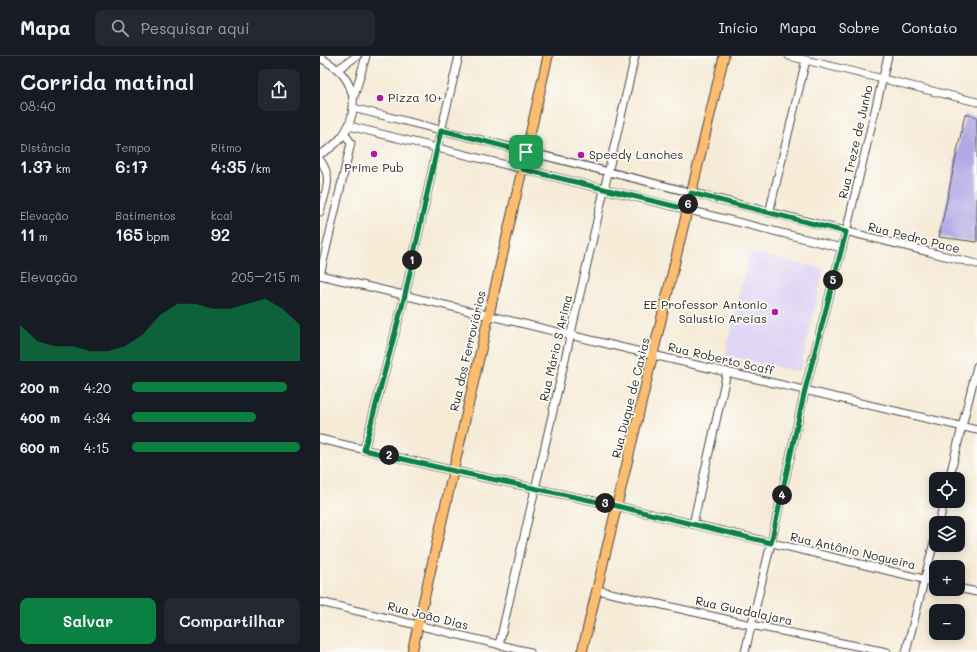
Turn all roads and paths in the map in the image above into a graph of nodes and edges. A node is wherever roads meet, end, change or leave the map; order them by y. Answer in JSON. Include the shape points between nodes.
{"nodes":[{"id":1,"x":357,"y":56,"type":"edge"},
{"id":2,"x":366,"y":56,"type":"edge"},
{"id":3,"x":459,"y":56,"type":"edge"},
{"id":4,"x":548,"y":56,"type":"edge"},
{"id":5,"x":635,"y":56,"type":"edge"},
{"id":6,"x":724,"y":56,"type":"edge"},
{"id":7,"x":789,"y":56,"type":"edge"},
{"id":8,"x":888,"y":56,"type":"edge"},
{"id":9,"x":320,"y":58,"type":"edge"},
{"id":10,"x":806,"y":60,"type":"junction"},
{"id":11,"x":338,"y":70,"type":"junction"},
{"id":12,"x":883,"y":78,"type":"junction"},
{"id":13,"x":977,"y":102,"type":"edge"},
{"id":14,"x":353,"y":105,"type":"junction"},
{"id":15,"x":349,"y":126,"type":"junction"},
{"id":16,"x":441,"y":130,"type":"junction"},
{"id":17,"x":345,"y":134,"type":"junction"},
{"id":18,"x":437,"y":148,"type":"junction"},
{"id":19,"x":526,"y":152,"type":"junction"},
{"id":20,"x":320,"y":154,"type":"edge"},
{"id":21,"x":320,"y":160,"type":"edge"},
{"id":22,"x":522,"y":169,"type":"junction"},
{"id":23,"x":608,"y":172,"type":"junction"},
{"id":24,"x":604,"y":189,"type":"junction"},
{"id":25,"x":691,"y":193,"type":"junction"},
{"id":26,"x":686,"y":209,"type":"junction"},
{"id":27,"x":320,"y":212,"type":"edge"},
{"id":28,"x":770,"y":213,"type":"junction"},
{"id":29,"x":846,"y":232,"type":"junction"},
{"id":30,"x":842,"y":248,"type":"junction"},
{"id":31,"x":977,"y":264,"type":"edge"},
{"id":32,"x":320,"y":275,"type":"edge"},
{"id":33,"x":405,"y":295,"type":"junction"},
{"id":34,"x":488,"y":315,"type":"junction"},
{"id":35,"x":570,"y":335,"type":"junction"},
{"id":36,"x":653,"y":355,"type":"junction"},
{"id":37,"x":977,"y":366,"type":"edge"},
{"id":38,"x":727,"y":372,"type":"junction"},
{"id":39,"x":805,"y":390,"type":"junction"},
{"id":40,"x":962,"y":426,"type":"junction"},
{"id":41,"x":977,"y":430,"type":"edge"},
{"id":42,"x":320,"y":439,"type":"edge"},
{"id":43,"x":364,"y":450,"type":"junction"},
{"id":44,"x":454,"y":471,"type":"junction"},
{"id":45,"x":951,"y":472,"type":"edge"},
{"id":46,"x":535,"y":489,"type":"junction"},
{"id":47,"x":617,"y":506,"type":"junction"},
{"id":48,"x":693,"y":524,"type":"junction"},
{"id":49,"x":771,"y":543,"type":"junction"},
{"id":50,"x":932,"y":552,"type":"edge"},
{"id":51,"x":925,"y":580,"type":"junction"},
{"id":52,"x":929,"y":581,"type":"edge"},
{"id":53,"x":965,"y":589,"type":"edge"},
{"id":54,"x":597,"y":590,"type":"junction"},
{"id":55,"x":977,"y":592,"type":"edge"},
{"id":56,"x":320,"y":602,"type":"edge"},
{"id":57,"x":418,"y":625,"type":"junction"},
{"id":58,"x":751,"y":625,"type":"junction"},
{"id":59,"x":499,"y":645,"type":"junction"},
{"id":60,"x":412,"y":652,"type":"edge"},
{"id":61,"x":530,"y":652,"type":"edge"},
{"id":62,"x":582,"y":652,"type":"edge"},
{"id":63,"x":745,"y":652,"type":"edge"},
{"id":64,"x":887,"y":652,"type":"edge"},
{"id":65,"x":906,"y":652,"type":"edge"}],
"edges":[{"from":1,"to":11,"type":"street"},
{"from":2,"to":14,"type":"street"},
{"from":3,"to":16,"type":"street"},
{"from":4,"to":19,"type":"main road","name":"Rua dos Ferroviários"},
{"from":5,"to":23,"type":"street","name":"Rua Mário S Arima"},
{"from":6,"to":25,"type":"main road","name":"Rua Duque de Caxias"},
{"from":7,"to":10,"type":"street"},
{"from":8,"to":12,"type":"street","name":"Rua Treze de Junho"},
{"from":9,"to":11,"type":"street"},
{"from":10,"to":12,"type":"street"},
{"from":10,"to":28,"type":"street"},
{"from":11,"to":14,"type":"street","via":[[350,87]]},
{"from":12,"to":13,"type":"street"},
{"from":12,"to":29,"type":"street","name":"Rua Treze de Junho"},
{"from":14,"to":15,"type":"street"},
{"from":14,"to":16,"type":"street","name":"Rua Pedro Pace"},
{"from":15,"to":17,"type":"street"},
{"from":15,"to":18,"type":"street"},
{"from":16,"to":18,"type":"street"},
{"from":16,"to":19,"type":"street","name":"Rua Pedro Pace"},
{"from":17,"to":20,"type":"street","via":[[337,143]]},
{"from":17,"to":32,"type":"street","via":[[351,143]]},
{"from":18,"to":22,"type":"street"},
{"from":18,"to":33,"type":"street"},
{"from":19,"to":22,"type":"main road","name":"Rua dos Ferroviários"},
{"from":19,"to":23,"type":"street","name":"Rua Pedro Pace"},
{"from":21,"to":27,"type":"street","via":[[326,167],[328,178]]},
{"from":22,"to":24,"type":"street"},
{"from":22,"to":34,"type":"main road","name":"Rua dos Ferroviários"},
{"from":23,"to":24,"type":"street","name":"Rua Mário S Arima"},
{"from":23,"to":25,"type":"street","name":"Rua Pedro Pace"},
{"from":24,"to":26,"type":"street"},
{"from":24,"to":35,"type":"street","name":"Rua Mário S Arima"},
{"from":25,"to":26,"type":"main road","name":"Rua Duque de Caxias"},
{"from":25,"to":28,"type":"street","name":"Rua Pedro Pace"},
{"from":26,"to":30,"type":"street"},
{"from":26,"to":36,"type":"main road","name":"Rua Duque de Caxias"},
{"from":28,"to":29,"type":"street","name":"Rua Pedro Pace"},
{"from":29,"to":30,"type":"street","name":"Rua Treze de Junho"},
{"from":29,"to":31,"type":"street","name":"Rua Pedro Pace"},
{"from":30,"to":39,"type":"street"},
{"from":32,"to":33,"type":"street","name":"Rua Roberto Scaff"},
{"from":33,"to":34,"type":"street","name":"Rua Roberto Scaff"},
{"from":33,"to":43,"type":"street"},
{"from":34,"to":35,"type":"street","name":"Rua Roberto Scaff"},
{"from":34,"to":44,"type":"main road","name":"Rua dos Ferroviários"},
{"from":35,"to":36,"type":"street","name":"Rua Roberto Scaff"},
{"from":35,"to":46,"type":"street","name":"Rua Mário S Arima"},
{"from":36,"to":38,"type":"street","name":"Rua Roberto Scaff"},
{"from":36,"to":47,"type":"main road","name":"Rua Duque de Caxias"},
{"from":37,"to":40,"type":"street"},
{"from":38,"to":39,"type":"street","name":"Rua Roberto Scaff"},
{"from":38,"to":48,"type":"street"},
{"from":39,"to":40,"type":"street","name":"Rua Roberto Scaff"},
{"from":39,"to":49,"type":"street"},
{"from":40,"to":41,"type":"street","name":"Rua Roberto Scaff"},
{"from":40,"to":45,"type":"street"},
{"from":42,"to":43,"type":"street","name":"Rua Antônio Nogueira"},
{"from":43,"to":44,"type":"street","name":"Rua Antônio Nogueira"},
{"from":44,"to":46,"type":"street","name":"Rua Antônio Nogueira"},
{"from":44,"to":57,"type":"main road","name":"Rua dos Ferroviários"},
{"from":46,"to":47,"type":"street","name":"Rua Antônio Nogueira"},
{"from":46,"to":59,"type":"street","name":"Rua Mário S Arima"},
{"from":47,"to":48,"type":"street","name":"Rua Antônio Nogueira"},
{"from":47,"to":54,"type":"main road","name":"Rua Duque de Caxias"},
{"from":48,"to":49,"type":"street","name":"Rua Antônio Nogueira"},
{"from":49,"to":51,"type":"street","name":"Rua Antônio Nogueira"},
{"from":49,"to":58,"type":"street"},
{"from":50,"to":51,"type":"street"},
{"from":51,"to":52,"type":"street","name":"Rua Antônio Nogueira"},
{"from":51,"to":65,"type":"street"},
{"from":53,"to":55,"type":"street"},
{"from":54,"to":58,"type":"street","name":"Rua Guadalajara"},
{"from":54,"to":62,"type":"main road","name":"Rua Duque de Caxias"},
{"from":56,"to":57,"type":"street","name":"Rua João Dias"},
{"from":57,"to":59,"type":"street","name":"Rua João Dias"},
{"from":57,"to":60,"type":"main road","name":"Rua dos Ferroviários"},
{"from":58,"to":63,"type":"street"},
{"from":58,"to":64,"type":"street","name":"Rua Guadalajara"},
{"from":59,"to":61,"type":"street","name":"Rua João Dias"}]}
